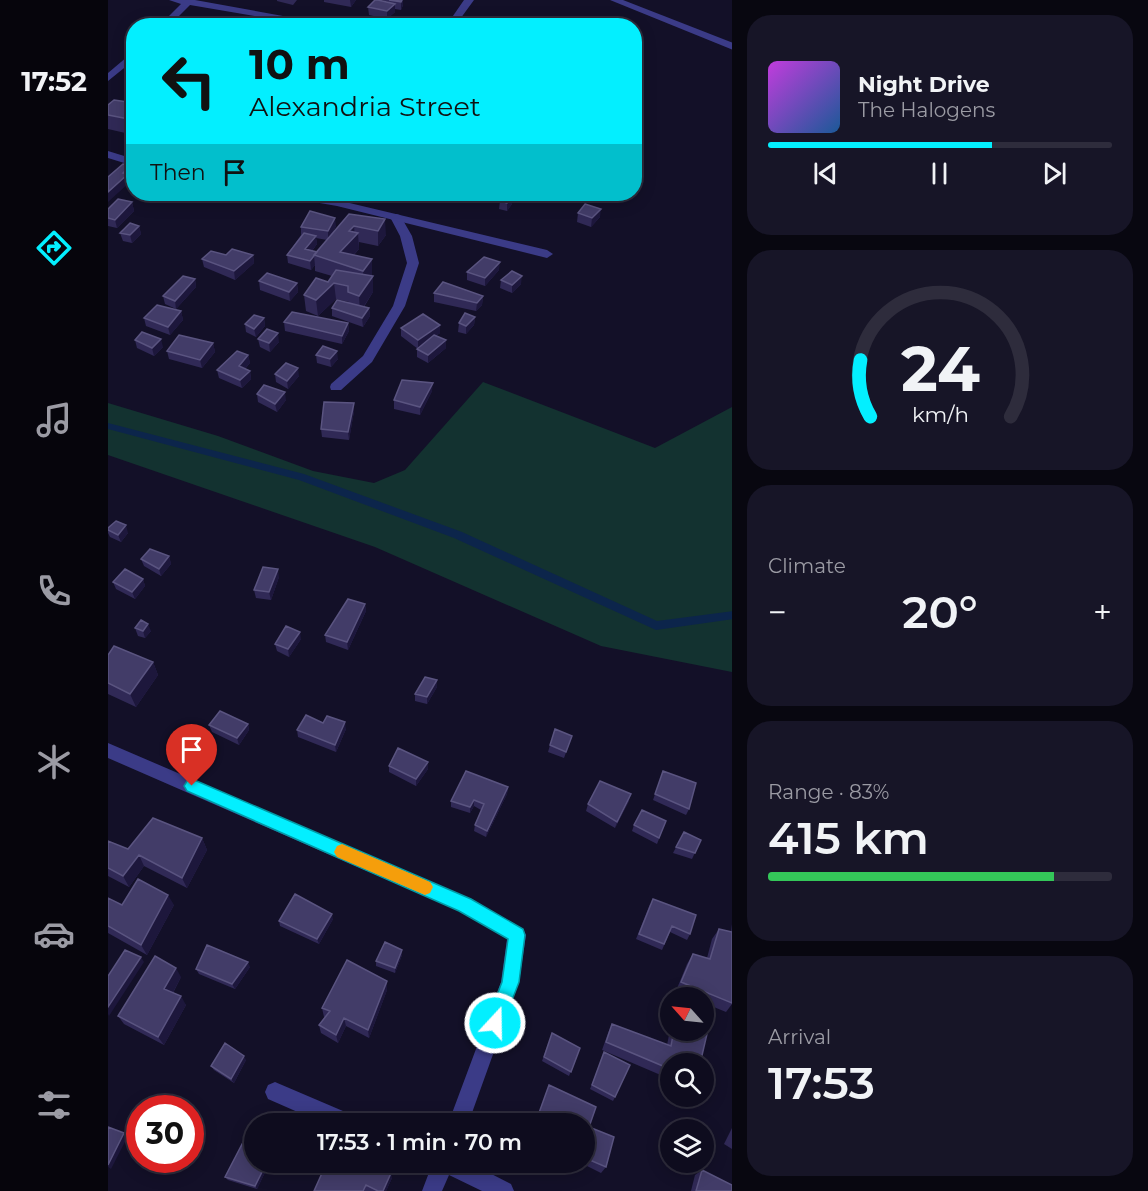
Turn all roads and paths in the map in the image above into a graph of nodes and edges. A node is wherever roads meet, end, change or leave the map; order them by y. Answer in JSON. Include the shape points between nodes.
{"nodes":[{"id":1,"x":174,"y":0,"type":"edge"},
{"id":2,"x":469,"y":0,"type":"edge"},
{"id":3,"x":615,"y":0,"type":"edge"},
{"id":4,"x":189,"y":1,"type":"edge"},
{"id":5,"x":172,"y":18,"type":"edge"},
{"id":6,"x":288,"y":18,"type":"edge"},
{"id":7,"x":456,"y":18,"type":"edge"},
{"id":8,"x":732,"y":47,"type":"edge"},
{"id":9,"x":126,"y":61,"type":"edge"},
{"id":10,"x":108,"y":78,"type":"edge"},
{"id":11,"x":108,"y":154,"type":"edge"},
{"id":12,"x":126,"y":160,"type":"edge"},
{"id":13,"x":349,"y":201,"type":"edge"},
{"id":14,"x":396,"y":217,"type":"junction"},
{"id":15,"x":547,"y":254,"type":"dead end"},
{"id":16,"x":336,"y":387,"type":"dead end"},
{"id":17,"x":108,"y":750,"type":"edge"},
{"id":18,"x":274,"y":1092,"type":"dead end"},
{"id":19,"x":324,"y":1113,"type":"edge"},
{"id":20,"x":462,"y":1113,"type":"edge"},
{"id":21,"x":439,"y":1173,"type":"edge"},
{"id":22,"x":467,"y":1173,"type":"edge"},
{"id":23,"x":432,"y":1191,"type":"edge"},
{"id":24,"x":504,"y":1191,"type":"edge"}],
"edges":[{"from":1,"to":4,"type":"street"},
{"from":2,"to":7,"type":"street"},
{"from":3,"to":8,"type":"street"},
{"from":4,"to":5,"type":"street"},
{"from":4,"to":6,"type":"street"},
{"from":9,"to":10,"type":"street"},
{"from":11,"to":12,"type":"street"},
{"from":13,"to":14,"type":"street"},
{"from":14,"to":15,"type":"street"},
{"from":14,"to":16,"type":"street","via":[[413,263],[399,306],[368,359]]},
{"from":17,"to":20,"type":"street","via":[[465,905],[517,935],[510,982]]},
{"from":18,"to":19,"type":"street"},
{"from":21,"to":23,"type":"street"},
{"from":22,"to":24,"type":"street"}]}
